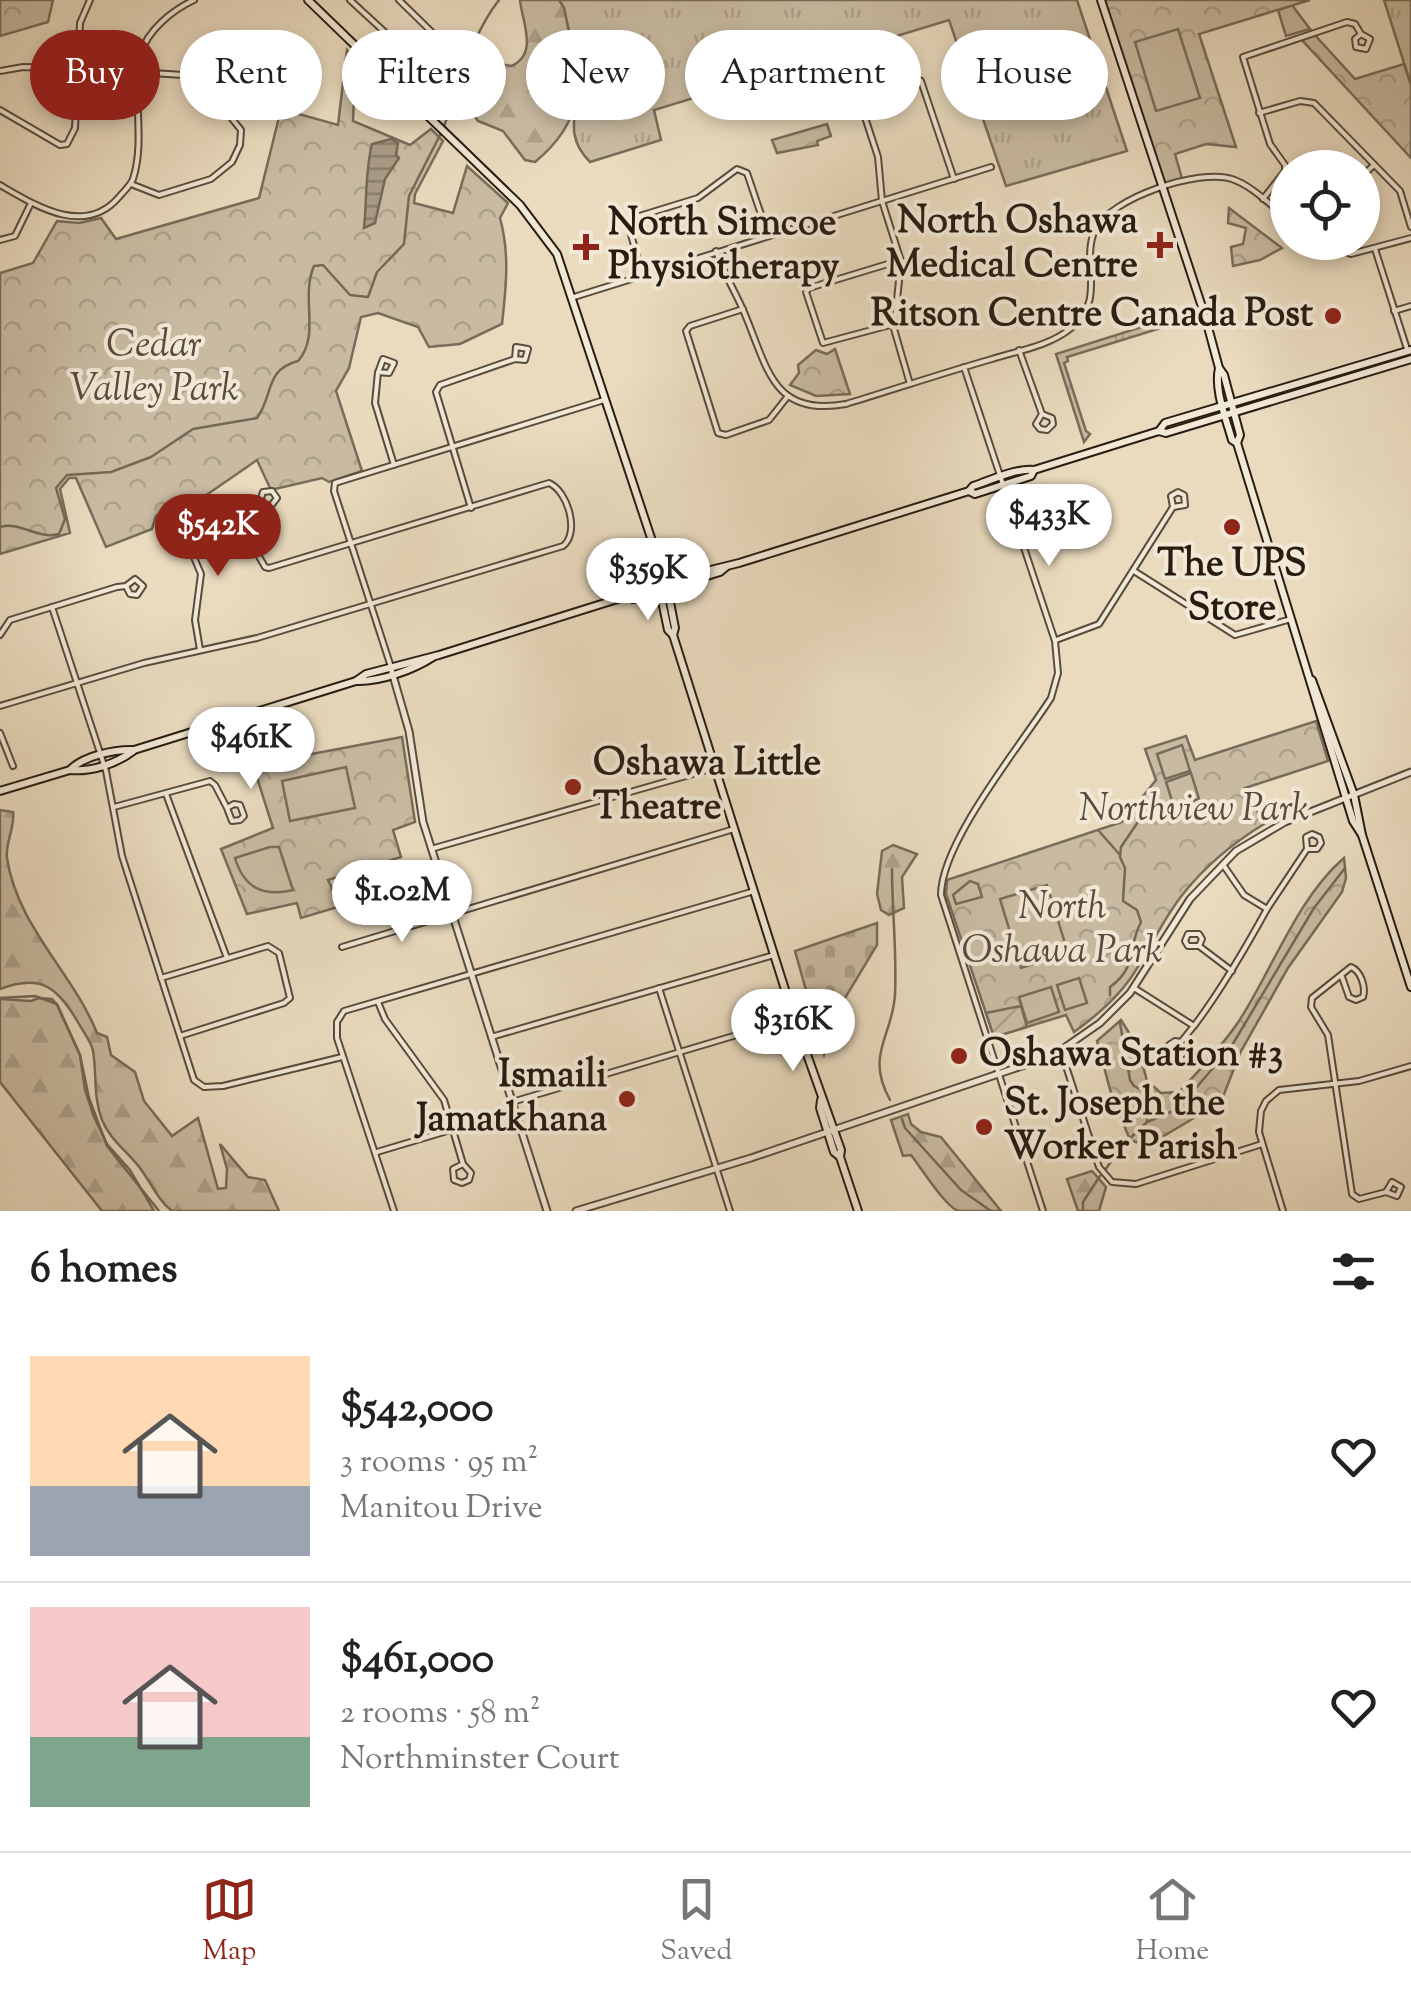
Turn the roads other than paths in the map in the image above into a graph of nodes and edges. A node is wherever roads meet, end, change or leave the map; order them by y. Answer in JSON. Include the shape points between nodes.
{"nodes":[{"id":1,"x":90,"y":0,"type":"edge"},
{"id":2,"x":194,"y":0,"type":"edge"},
{"id":3,"x":308,"y":0,"type":"edge"},
{"id":4,"x":350,"y":0,"type":"edge"},
{"id":5,"x":398,"y":0,"type":"edge"},
{"id":6,"x":1101,"y":0,"type":"edge"},
{"id":7,"x":79,"y":30,"type":"edge"},
{"id":8,"x":156,"y":30,"type":"edge"},
{"id":9,"x":382,"y":30,"type":"edge"},
{"id":10,"x":429,"y":30,"type":"edge"},
{"id":11,"x":342,"y":33,"type":"edge"},
{"id":12,"x":1361,"y":34,"type":"dead end"},
{"id":13,"x":30,"y":67,"type":"edge"},
{"id":14,"x":0,"y":70,"type":"edge"},
{"id":15,"x":160,"y":72,"type":"edge"},
{"id":16,"x":0,"y":110,"type":"edge"},
{"id":17,"x":1259,"y":113,"type":"junction"},
{"id":18,"x":75,"y":120,"type":"edge"},
{"id":19,"x":135,"y":120,"type":"edge"},
{"id":20,"x":432,"y":120,"type":"edge"},
{"id":21,"x":1359,"y":150,"type":"edge"},
{"id":22,"x":991,"y":167,"type":"dead end"},
{"id":23,"x":1380,"y":171,"type":"edge"},
{"id":24,"x":954,"y":178,"type":"junction"},
{"id":25,"x":131,"y":184,"type":"junction"},
{"id":26,"x":0,"y":185,"type":"edge"},
{"id":27,"x":1163,"y":188,"type":"junction"},
{"id":28,"x":1263,"y":199,"type":"junction"},
{"id":29,"x":882,"y":201,"type":"junction"},
{"id":30,"x":31,"y":203,"type":"junction"},
{"id":31,"x":1270,"y":205,"type":"edge"},
{"id":32,"x":1411,"y":227,"type":"edge"},
{"id":33,"x":768,"y":235,"type":"junction"},
{"id":34,"x":1411,"y":238,"type":"edge"},
{"id":35,"x":0,"y":240,"type":"edge"},
{"id":36,"x":1380,"y":247,"type":"edge"},
{"id":37,"x":716,"y":251,"type":"junction"},
{"id":38,"x":901,"y":260,"type":"junction"},
{"id":39,"x":1378,"y":260,"type":"edge"},
{"id":40,"x":642,"y":274,"type":"junction"},
{"id":41,"x":574,"y":297,"type":"junction"},
{"id":42,"x":1411,"y":306,"type":"edge"},
{"id":43,"x":743,"y":309,"type":"junction"},
{"id":44,"x":1394,"y":310,"type":"junction"},
{"id":45,"x":894,"y":324,"type":"junction"},
{"id":46,"x":1019,"y":350,"type":"junction"},
{"id":47,"x":1410,"y":355,"type":"edge"},
{"id":48,"x":516,"y":359,"type":"dead end"},
{"id":49,"x":964,"y":367,"type":"junction"},
{"id":50,"x":379,"y":370,"type":"dead end"},
{"id":51,"x":910,"y":384,"type":"junction"},
{"id":52,"x":788,"y":395,"type":"junction"},
{"id":53,"x":608,"y":399,"type":"junction"},
{"id":54,"x":1229,"y":410,"type":"junction"},
{"id":55,"x":1042,"y":414,"type":"dead end"},
{"id":56,"x":452,"y":447,"type":"junction"},
{"id":57,"x":394,"y":465,"type":"junction"},
{"id":58,"x":1002,"y":481,"type":"junction"},
{"id":59,"x":260,"y":500,"type":"dead end"},
{"id":60,"x":1172,"y":507,"type":"dead end"},
{"id":61,"x":471,"y":508,"type":"junction"},
{"id":62,"x":237,"y":518,"type":"junction"},
{"id":63,"x":352,"y":545,"type":"junction"},
{"id":64,"x":1134,"y":571,"type":"junction"},
{"id":65,"x":126,"y":586,"type":"dead end"},
{"id":66,"x":663,"y":586,"type":"junction"},
{"id":67,"x":371,"y":605,"type":"junction"},
{"id":68,"x":52,"y":608,"type":"junction"},
{"id":69,"x":1291,"y":619,"type":"junction"},
{"id":70,"x":0,"y":635,"type":"edge"},
{"id":71,"x":1056,"y":640,"type":"junction"},
{"id":72,"x":200,"y":650,"type":"junction"},
{"id":73,"x":392,"y":670,"type":"junction"},
{"id":74,"x":76,"y":683,"type":"junction"},
{"id":75,"x":0,"y":706,"type":"edge"},
{"id":76,"x":0,"y":732,"type":"edge"},
{"id":77,"x":102,"y":760,"type":"junction"},
{"id":78,"x":13,"y":766,"type":"dead end"},
{"id":79,"x":714,"y":768,"type":"junction"},
{"id":80,"x":1411,"y":772,"type":"edge"},
{"id":81,"x":0,"y":792,"type":"edge"},
{"id":82,"x":166,"y":793,"type":"junction"},
{"id":83,"x":1350,"y":797,"type":"junction"},
{"id":84,"x":114,"y":808,"type":"junction"},
{"id":85,"x":227,"y":808,"type":"dead end"},
{"id":86,"x":734,"y":829,"type":"junction"},
{"id":87,"x":431,"y":849,"type":"junction"},
{"id":88,"x":1307,"y":849,"type":"dead end"},
{"id":89,"x":1222,"y":863,"type":"junction"},
{"id":90,"x":754,"y":891,"type":"junction"},
{"id":91,"x":1267,"y":909,"type":"junction"},
{"id":92,"x":451,"y":912,"type":"junction"},
{"id":93,"x":1199,"y":946,"type":"dead end"},
{"id":94,"x":342,"y":947,"type":"dead end"},
{"id":95,"x":774,"y":954,"type":"junction"},
{"id":96,"x":226,"y":958,"type":"junction"},
{"id":97,"x":1232,"y":971,"type":"junction"},
{"id":98,"x":472,"y":975,"type":"junction"},
{"id":99,"x":1342,"y":977,"type":"junction"},
{"id":100,"x":161,"y":978,"type":"junction"},
{"id":101,"x":1411,"y":987,"type":"edge"},
{"id":102,"x":659,"y":988,"type":"junction"},
{"id":103,"x":1134,"y":988,"type":"junction"},
{"id":104,"x":378,"y":1002,"type":"junction"},
{"id":105,"x":794,"y":1018,"type":"junction"},
{"id":106,"x":1194,"y":1026,"type":"junction"},
{"id":107,"x":180,"y":1036,"type":"junction"},
{"id":108,"x":492,"y":1038,"type":"junction"},
{"id":109,"x":1182,"y":1042,"type":"dead end"},
{"id":110,"x":1061,"y":1051,"type":"junction"},
{"id":111,"x":679,"y":1052,"type":"junction"},
{"id":112,"x":342,"y":1058,"type":"junction"},
{"id":113,"x":1411,"y":1066,"type":"edge"},
{"id":114,"x":999,"y":1076,"type":"junction"},
{"id":115,"x":1336,"y":1085,"type":"junction"},
{"id":116,"x":512,"y":1102,"type":"junction"},
{"id":117,"x":454,"y":1129,"type":"junction"},
{"id":118,"x":831,"y":1130,"type":"junction"},
{"id":119,"x":1262,"y":1144,"type":"junction"},
{"id":120,"x":374,"y":1153,"type":"junction"},
{"id":121,"x":464,"y":1164,"type":"dead end"},
{"id":122,"x":716,"y":1168,"type":"junction"},
{"id":123,"x":1386,"y":1192,"type":"dead end"},
{"id":124,"x":394,"y":1211,"type":"edge"},
{"id":125,"x":547,"y":1211,"type":"edge"},
{"id":126,"x":576,"y":1211,"type":"edge"},
{"id":127,"x":730,"y":1211,"type":"edge"},
{"id":128,"x":858,"y":1211,"type":"edge"},
{"id":129,"x":1043,"y":1211,"type":"edge"},
{"id":130,"x":1284,"y":1211,"type":"edge"}],
"edges":[{"from":1,"to":7,"type":"street"},
{"from":2,"to":8,"type":"street"},
{"from":3,"to":11,"type":"main road"},
{"from":4,"to":9,"type":"street"},
{"from":5,"to":10,"type":"street"},
{"from":6,"to":27,"type":"main road"},
{"from":12,"to":17,"type":"street","via":[[1355,24],[1342,23],[1245,54]]},
{"from":13,"to":14,"type":"street"},
{"from":15,"to":25,"type":"street","via":[[198,76],[241,130],[240,145],[211,179],[159,194]]},
{"from":16,"to":18,"type":"street","via":[[60,145],[68,144]]},
{"from":17,"to":21,"type":"street","via":[[1314,103]]},
{"from":17,"to":28,"type":"street","via":[[1286,168]]},
{"from":19,"to":25,"type":"street"},
{"from":20,"to":41,"type":"main road","via":[[536,222]]},
{"from":22,"to":24,"type":"street"},
{"from":23,"to":32,"type":"street","via":[[1400,192]]},
{"from":24,"to":29,"type":"street"},
{"from":24,"to":29,"type":"street","via":[[921,80],[913,76],[867,90],[860,102],[880,167]]},
{"from":25,"to":30,"type":"street","via":[[112,205],[82,216]]},
{"from":26,"to":30,"type":"street"},
{"from":27,"to":28,"type":"street","via":[[1218,176]]},
{"from":27,"to":46,"type":"street","via":[[1113,209],[1096,229],[1092,291],[1073,328]]},
{"from":27,"to":54,"type":"main road","via":[[1224,375]]},
{"from":28,"to":31,"type":"street"},
{"from":29,"to":33,"type":"street"},
{"from":29,"to":38,"type":"street"},
{"from":30,"to":35,"type":"street","via":[[15,236]]},
{"from":33,"to":37,"type":"street"},
{"from":33,"to":40,"type":"street","via":[[747,172],[737,169],[698,198],[633,218],[629,233]]},
{"from":34,"to":36,"type":"street"},
{"from":37,"to":40,"type":"street"},
{"from":37,"to":43,"type":"street"},
{"from":38,"to":45,"type":"street"},
{"from":38,"to":45,"type":"street","via":[[806,292],[823,343]]},
{"from":39,"to":44,"type":"street"},
{"from":40,"to":41,"type":"street"},
{"from":41,"to":53,"type":"main road"},
{"from":42,"to":44,"type":"street"},
{"from":43,"to":52,"type":"street","via":[[764,368]]},
{"from":43,"to":52,"type":"street","via":[[686,332],[718,433],[769,420]]},
{"from":44,"to":47,"type":"street"},
{"from":45,"to":51,"type":"street"},
{"from":46,"to":49,"type":"street"},
{"from":46,"to":55,"type":"street"},
{"from":47,"to":54,"type":"main road"},
{"from":48,"to":56,"type":"street","via":[[437,388]]},
{"from":49,"to":51,"type":"street"},
{"from":49,"to":58,"type":"street"},
{"from":50,"to":57,"type":"street","via":[[374,403]]},
{"from":51,"to":52,"type":"street","via":[[823,408]]},
{"from":53,"to":56,"type":"street"},
{"from":53,"to":66,"type":"main road"},
{"from":54,"to":58,"type":"main road"},
{"from":54,"to":69,"type":"main road","via":[[1232,440]]},
{"from":56,"to":57,"type":"street"},
{"from":56,"to":61,"type":"street"},
{"from":57,"to":63,"type":"street","via":[[338,481],[334,491]]},
{"from":58,"to":66,"type":"main road"},
{"from":58,"to":71,"type":"street"},
{"from":59,"to":62,"type":"street"},
{"from":60,"to":64,"type":"street"},
{"from":61,"to":63,"type":"street"},
{"from":61,"to":67,"type":"street","via":[[549,483],[562,495],[571,540]]},
{"from":62,"to":63,"type":"street","via":[[270,568]]},
{"from":62,"to":72,"type":"street","via":[[190,548],[201,574],[195,620]]},
{"from":63,"to":67,"type":"street"},
{"from":64,"to":69,"type":"street","via":[[1235,635]]},
{"from":64,"to":71,"type":"street","via":[[1096,626]]},
{"from":65,"to":68,"type":"street"},
{"from":66,"to":73,"type":"main road"},
{"from":66,"to":79,"type":"main road"},
{"from":67,"to":72,"type":"street"},
{"from":67,"to":73,"type":"street"},
{"from":68,"to":70,"type":"street","via":[[10,620]]},
{"from":68,"to":74,"type":"street"},
{"from":69,"to":83,"type":"main road"},
{"from":71,"to":114,"type":"street","via":[[1055,691],[958,840],[943,875],[943,907]]},
{"from":72,"to":74,"type":"street"},
{"from":73,"to":77,"type":"main road"},
{"from":73,"to":87,"type":"street"},
{"from":74,"to":75,"type":"street"},
{"from":74,"to":77,"type":"street"},
{"from":76,"to":78,"type":"street"},
{"from":77,"to":81,"type":"main road"},
{"from":77,"to":84,"type":"street"},
{"from":79,"to":86,"type":"main road"},
{"from":79,"to":87,"type":"street"},
{"from":80,"to":83,"type":"street"},
{"from":82,"to":84,"type":"street"},
{"from":82,"to":85,"type":"street","via":[[210,781]]},
{"from":82,"to":96,"type":"street"},
{"from":83,"to":89,"type":"street","via":[[1264,832]]},
{"from":83,"to":101,"type":"main road"},
{"from":84,"to":100,"type":"street","via":[[122,856]]},
{"from":86,"to":90,"type":"main road"},
{"from":86,"to":92,"type":"street"},
{"from":87,"to":92,"type":"street"},
{"from":88,"to":91,"type":"street"},
{"from":89,"to":91,"type":"street","via":[[1244,894]]},
{"from":89,"to":103,"type":"street","via":[[1175,920]]},
{"from":90,"to":95,"type":"main road"},
{"from":90,"to":98,"type":"street"},
{"from":91,"to":97,"type":"street"},
{"from":92,"to":94,"type":"street"},
{"from":92,"to":98,"type":"street"},
{"from":93,"to":97,"type":"street"},
{"from":95,"to":102,"type":"street"},
{"from":95,"to":105,"type":"main road"},
{"from":96,"to":100,"type":"street"},
{"from":96,"to":107,"type":"street","via":[[272,946],[290,998]]},
{"from":97,"to":106,"type":"street"},
{"from":98,"to":104,"type":"street"},
{"from":98,"to":108,"type":"street"},
{"from":99,"to":99,"type":"street","via":[[1349,996],[1363,997],[1354,968]]},
{"from":99,"to":115,"type":"street","via":[[1310,1002],[1328,1035]]},
{"from":100,"to":107,"type":"street"},
{"from":102,"to":108,"type":"street"},
{"from":102,"to":111,"type":"street"},
{"from":103,"to":106,"type":"street"},
{"from":103,"to":110,"type":"street"},
{"from":104,"to":112,"type":"street","via":[[344,1011],[337,1022]]},
{"from":104,"to":117,"type":"street","via":[[444,1100]]},
{"from":105,"to":111,"type":"street"},
{"from":105,"to":118,"type":"main road"},
{"from":106,"to":109,"type":"street"},
{"from":107,"to":112,"type":"street","via":[[194,1080],[204,1087]]},
{"from":108,"to":116,"type":"street"},
{"from":110,"to":114,"type":"street"},
{"from":110,"to":119,"type":"street","via":[[1099,1167],[1112,1182],[1136,1184]]},
{"from":111,"to":116,"type":"street"},
{"from":111,"to":122,"type":"street"},
{"from":112,"to":120,"type":"street"},
{"from":113,"to":115,"type":"street"},
{"from":114,"to":118,"type":"street"},
{"from":114,"to":129,"type":"street"},
{"from":115,"to":119,"type":"street","via":[[1279,1090],[1261,1111]]},
{"from":115,"to":123,"type":"street","via":[[1352,1194],[1359,1199]]},
{"from":116,"to":125,"type":"street"},
{"from":117,"to":120,"type":"street"},
{"from":117,"to":121,"type":"street"},
{"from":118,"to":122,"type":"street"},
{"from":118,"to":128,"type":"main road"},
{"from":119,"to":130,"type":"street"},
{"from":120,"to":124,"type":"street"},
{"from":122,"to":126,"type":"street"},
{"from":122,"to":127,"type":"street"}]}
